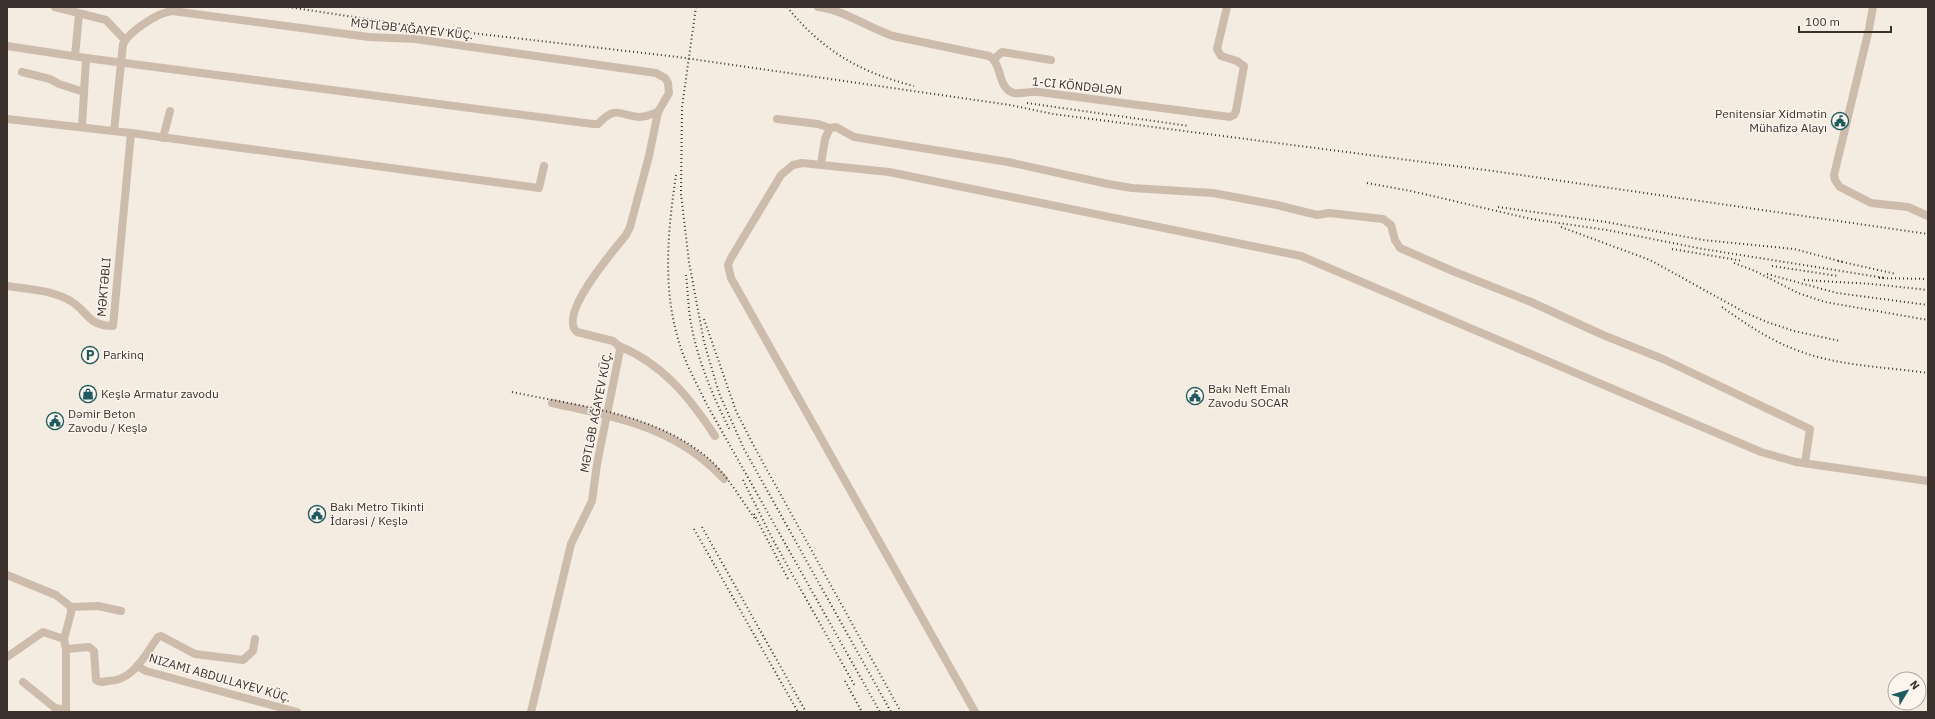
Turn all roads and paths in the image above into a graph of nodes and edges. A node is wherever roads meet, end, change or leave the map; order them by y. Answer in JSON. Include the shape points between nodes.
{"nodes":[{"id":1,"x":55,"y":7,"type":"edge"},
{"id":2,"x":818,"y":7,"type":"edge"},
{"id":3,"x":1227,"y":7,"type":"edge"},
{"id":4,"x":1873,"y":7,"type":"edge"},
{"id":5,"x":79,"y":14,"type":"junction"},
{"id":6,"x":125,"y":40,"type":"junction"},
{"id":7,"x":7,"y":46,"type":"edge"},
{"id":8,"x":75,"y":56,"type":"junction"},
{"id":9,"x":86,"y":58,"type":"junction"},
{"id":10,"x":994,"y":59,"type":"junction"},
{"id":11,"x":1051,"y":60,"type":"dead end"},
{"id":12,"x":121,"y":62,"type":"junction"},
{"id":13,"x":22,"y":72,"type":"dead end"},
{"id":14,"x":84,"y":92,"type":"junction"},
{"id":15,"x":170,"y":111,"type":"dead end"},
{"id":16,"x":658,"y":112,"type":"junction"},
{"id":17,"x":7,"y":119,"type":"edge"},
{"id":18,"x":777,"y":119,"type":"dead end"},
{"id":19,"x":82,"y":127,"type":"junction"},
{"id":20,"x":830,"y":128,"type":"junction"},
{"id":21,"x":114,"y":131,"type":"junction"},
{"id":22,"x":131,"y":133,"type":"junction"},
{"id":23,"x":163,"y":138,"type":"junction"},
{"id":24,"x":821,"y":164,"type":"junction"},
{"id":25,"x":544,"y":166,"type":"dead end"},
{"id":26,"x":1928,"y":216,"type":"edge"},
{"id":27,"x":7,"y":286,"type":"edge"},
{"id":28,"x":619,"y":346,"type":"junction"},
{"id":29,"x":552,"y":404,"type":"dead end"},
{"id":30,"x":606,"y":416,"type":"junction"},
{"id":31,"x":715,"y":436,"type":"dead end"},
{"id":32,"x":1806,"y":463,"type":"junction"},
{"id":33,"x":724,"y":479,"type":"dead end"},
{"id":34,"x":1928,"y":481,"type":"edge"},
{"id":35,"x":7,"y":575,"type":"edge"},
{"id":36,"x":71,"y":607,"type":"junction"},
{"id":37,"x":121,"y":611,"type":"dead end"},
{"id":38,"x":64,"y":639,"type":"junction"},
{"id":39,"x":255,"y":639,"type":"dead end"},
{"id":40,"x":66,"y":649,"type":"junction"},
{"id":41,"x":7,"y":657,"type":"edge"},
{"id":42,"x":137,"y":666,"type":"junction"},
{"id":43,"x":23,"y":682,"type":"dead end"},
{"id":44,"x":66,"y":711,"type":"edge"},
{"id":45,"x":297,"y":712,"type":"edge"},
{"id":46,"x":531,"y":712,"type":"edge"},
{"id":47,"x":975,"y":712,"type":"edge"}],
"edges":[{"from":1,"to":5,"type":"street"},
{"from":2,"to":10,"type":"street","via":[[843,14],[879,32]]},
{"from":3,"to":10,"type":"street","name":"1-CI KÖNDƏLƏN","via":[[1217,50],[1221,56],[1244,66],[1236,111],[1230,117],[1039,92],[1013,92],[1004,86]]},
{"from":4,"to":26,"type":"street","via":[[1834,175],[1835,180],[1840,187],[1871,203],[1908,208]]},
{"from":5,"to":6,"type":"street","via":[[106,20]]},
{"from":5,"to":8,"type":"street"},
{"from":6,"to":12,"type":"street"},
{"from":6,"to":16,"type":"street","name":"MƏTLƏB AĞAYEV KÜÇ.","via":[[152,18],[172,11],[369,37],[415,39],[656,73],[665,78],[670,88]]},
{"from":7,"to":8,"type":"street"},
{"from":8,"to":9,"type":"street"},
{"from":9,"to":12,"type":"street"},
{"from":9,"to":14,"type":"street"},
{"from":10,"to":11,"type":"street","via":[[1002,52]]},
{"from":12,"to":16,"type":"street","via":[[593,124],[598,124],[617,112],[642,117]]},
{"from":12,"to":21,"type":"street"},
{"from":13,"to":14,"type":"street"},
{"from":14,"to":19,"type":"street"},
{"from":15,"to":23,"type":"street"},
{"from":16,"to":28,"type":"street","name":"MƏTLƏB AĞAYEV KÜÇ.","via":[[628,232],[579,297],[573,320],[577,332],[613,341]]},
{"from":17,"to":19,"type":"street"},
{"from":18,"to":20,"type":"street"},
{"from":19,"to":21,"type":"street"},
{"from":20,"to":24,"type":"street","via":[[825,139]]},
{"from":20,"to":32,"type":"street","via":[[836,127],[854,137],[1008,162],[1132,188],[1213,193],[1317,215],[1329,213],[1383,219],[1392,225],[1395,240],[1400,248],[1531,302],[1603,336],[1663,359],[1810,429]]},
{"from":21,"to":22,"type":"street"},
{"from":22,"to":23,"type":"street"},
{"from":22,"to":27,"type":"street","name":"MƏKTƏBLI","via":[[113,326],[99,325],[68,299]]},
{"from":23,"to":25,"type":"street","via":[[539,188]]},
{"from":24,"to":32,"type":"street","via":[[889,172],[1301,256],[1761,452]]},
{"from":24,"to":47,"type":"street","via":[[802,163],[793,166],[782,175],[731,258],[728,271]]},
{"from":28,"to":30,"type":"street","name":"MƏTLƏB AĞAYEV KÜÇ."},
{"from":28,"to":31,"type":"street","via":[[647,360],[677,385],[696,407]]},
{"from":29,"to":30,"type":"street"},
{"from":30,"to":33,"type":"street","via":[[641,425],[674,440],[709,463]]},
{"from":30,"to":46,"type":"street","name":"MƏTLƏB AĞAYEV KÜÇ.","via":[[592,501],[571,544]]},
{"from":32,"to":34,"type":"street"},
{"from":35,"to":36,"type":"street","via":[[56,595]]},
{"from":36,"to":37,"type":"street","via":[[98,606]]},
{"from":36,"to":38,"type":"street","via":[[72,613]]},
{"from":38,"to":40,"type":"street"},
{"from":38,"to":41,"type":"street","via":[[43,632]]},
{"from":39,"to":42,"type":"street","via":[[253,651],[243,660],[199,656],[161,636]]},
{"from":40,"to":42,"type":"street","via":[[92,648],[95,677],[99,682],[117,681]]},
{"from":40,"to":44,"type":"street"},
{"from":42,"to":45,"type":"street","name":"NIZAMI ABDULLAYEV KÜÇ.","via":[[146,671]]},
{"from":43,"to":44,"type":"street","via":[[56,708]]}]}
